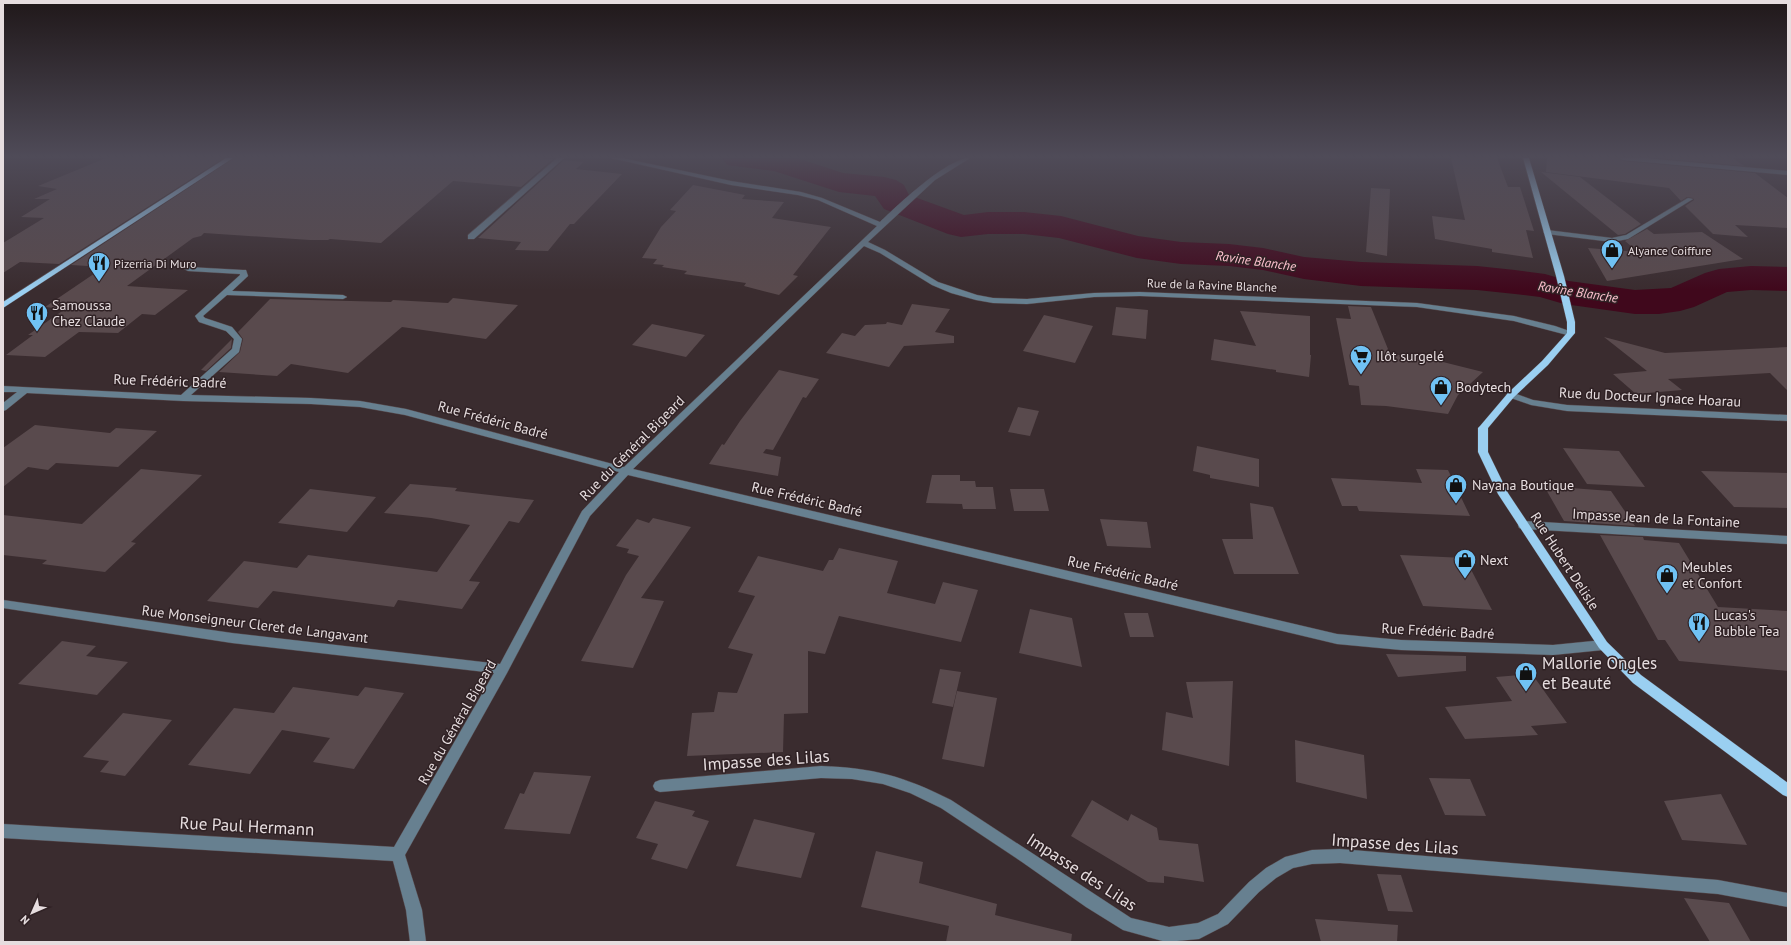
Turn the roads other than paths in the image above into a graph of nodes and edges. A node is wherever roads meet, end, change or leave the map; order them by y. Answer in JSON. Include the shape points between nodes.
{"nodes":[{"id":1,"x":162,"y":202,"type":"edge"},
{"id":2,"x":511,"y":202,"type":"edge"},
{"id":3,"x":827,"y":202,"type":"edge"},
{"id":4,"x":906,"y":202,"type":"edge"},
{"id":5,"x":1539,"y":202,"type":"edge"},
{"id":6,"x":1685,"y":202,"type":"edge"},
{"id":7,"x":881,"y":225,"type":"junction"},
{"id":8,"x":1547,"y":232,"type":"junction"},
{"id":9,"x":471,"y":237,"type":"dead end"},
{"id":10,"x":864,"y":243,"type":"junction"},
{"id":11,"x":188,"y":269,"type":"dead end"},
{"id":12,"x":226,"y":293,"type":"junction"},
{"id":13,"x":343,"y":296,"type":"dead end"},
{"id":14,"x":3,"y":306,"type":"edge"},
{"id":15,"x":1571,"y":328,"type":"junction"},
{"id":16,"x":3,"y":389,"type":"edge"},
{"id":17,"x":25,"y":390,"type":"junction"},
{"id":18,"x":1511,"y":395,"type":"junction"},
{"id":19,"x":182,"y":398,"type":"junction"},
{"id":20,"x":3,"y":408,"type":"edge"},
{"id":21,"x":1788,"y":418,"type":"edge"},
{"id":22,"x":626,"y":471,"type":"junction"},
{"id":23,"x":1523,"y":525,"type":"junction"},
{"id":24,"x":1788,"y":540,"type":"edge"},
{"id":25,"x":3,"y":604,"type":"edge"},
{"id":26,"x":1603,"y":645,"type":"junction"},
{"id":27,"x":503,"y":669,"type":"junction"},
{"id":28,"x":660,"y":786,"type":"dead end"},
{"id":29,"x":1788,"y":791,"type":"edge"},
{"id":30,"x":3,"y":831,"type":"edge"},
{"id":31,"x":398,"y":854,"type":"junction"},
{"id":32,"x":1788,"y":900,"type":"edge"},
{"id":33,"x":418,"y":942,"type":"edge"}],
"edges":[{"from":1,"to":14,"type":"main road"},
{"from":2,"to":9,"type":"street"},
{"from":3,"to":7,"type":"street"},
{"from":4,"to":7,"type":"street","name":"Rue du Général Bigeard"},
{"from":5,"to":8,"type":"main road"},
{"from":6,"to":8,"type":"street","via":[[1628,236],[1617,239],[1589,239]]},
{"from":7,"to":10,"type":"street","name":"Rue du Général Bigeard"},
{"from":8,"to":15,"type":"main road"},
{"from":10,"to":15,"type":"street","name":"Rue de la Ravine Blanche","via":[[874,245],[934,283],[962,294],[995,300],[1028,301],[1140,294],[1416,305]]},
{"from":10,"to":22,"type":"street","name":"Rue du Général Bigeard"},
{"from":11,"to":12,"type":"street","via":[[243,272],[244,276]]},
{"from":12,"to":13,"type":"street"},
{"from":12,"to":19,"type":"street","via":[[198,316],[202,320],[229,329],[238,339],[236,350]]},
{"from":15,"to":18,"type":"main road","name":"Rue Hubert Delisle","via":[[1545,363]]},
{"from":16,"to":17,"type":"street","name":"Rue Frédéric Badré"},
{"from":17,"to":19,"type":"street","name":"Rue Frédéric Badré"},
{"from":17,"to":20,"type":"street"},
{"from":18,"to":21,"type":"street","name":"Rue du Docteur Ignace Hoarau","via":[[1531,402],[1568,408]]},
{"from":18,"to":23,"type":"main road","name":"Rue Hubert Delisle","via":[[1483,428],[1483,452],[1503,494]]},
{"from":19,"to":22,"type":"street","name":"Rue Frédéric Badré","via":[[360,404],[406,412]]},
{"from":22,"to":26,"type":"street","name":"Rue Frédéric Badré","via":[[1337,638],[1401,645],[1553,650]]},
{"from":22,"to":27,"type":"street","name":"Rue du Général Bigeard","via":[[586,514]]},
{"from":23,"to":24,"type":"street","name":"Impasse Jean de la Fontaine"},
{"from":23,"to":26,"type":"main road","name":"Rue Hubert Delisle"},
{"from":25,"to":27,"type":"street","name":"Rue Monseigneur Cleret de Langavant","via":[[232,638]]},
{"from":26,"to":29,"type":"main road","name":"Rue Hubert Delisle","via":[[1637,679]]},
{"from":27,"to":31,"type":"street","name":"Rue du Général Bigeard"},
{"from":28,"to":32,"type":"street","name":"Impasse des Lilas","via":[[821,772],[883,778],[914,788],[946,804],[1128,925],[1169,935],[1199,932],[1223,919],[1254,886],[1271,873],[1290,862],[1312,857],[1340,856],[1718,887]]},
{"from":30,"to":31,"type":"street","name":"Rue Paul Hermann"},
{"from":31,"to":33,"type":"street","via":[[414,910]]}]}
